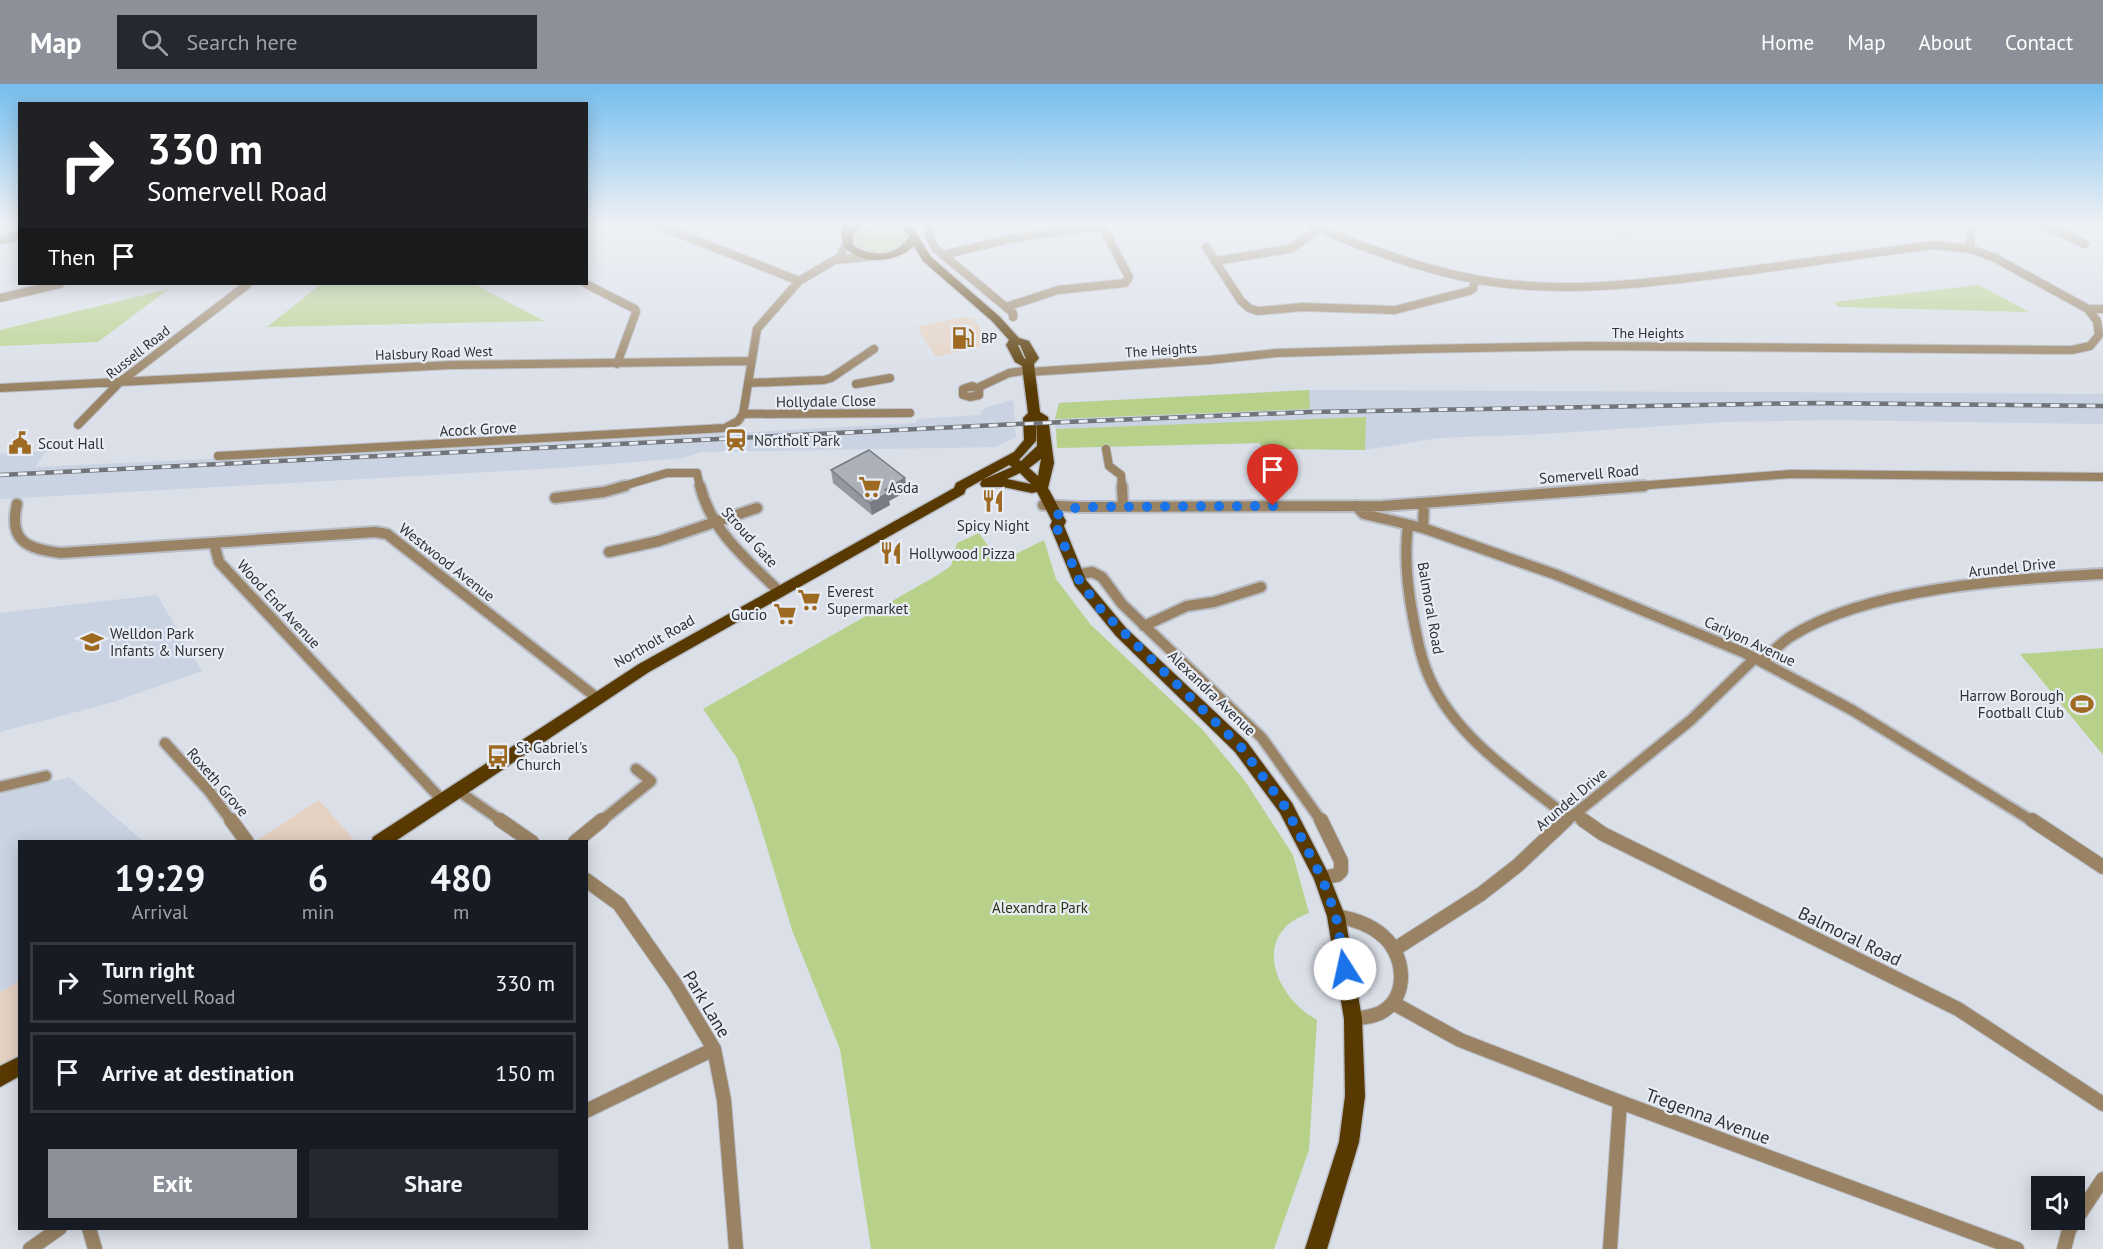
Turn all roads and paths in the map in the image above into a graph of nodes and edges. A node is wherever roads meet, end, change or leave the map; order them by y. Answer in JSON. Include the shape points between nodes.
{"nodes":[{"id":1,"x":795,"y":279,"type":"edge"},
{"id":2,"x":802,"y":279,"type":"edge"},
{"id":3,"x":950,"y":279,"type":"edge"},
{"id":4,"x":973,"y":279,"type":"edge"},
{"id":5,"x":1127,"y":279,"type":"edge"},
{"id":6,"x":1227,"y":279,"type":"edge"},
{"id":7,"x":1475,"y":279,"type":"edge"},
{"id":8,"x":1479,"y":279,"type":"edge"},
{"id":9,"x":1681,"y":279,"type":"edge"},
{"id":10,"x":2034,"y":279,"type":"edge"},
{"id":11,"x":799,"y":281,"type":"junction"},
{"id":12,"x":56,"y":285,"type":"edge"},
{"id":13,"x":247,"y":285,"type":"edge"},
{"id":14,"x":588,"y":285,"type":"edge"},
{"id":15,"x":0,"y":298,"type":"edge"},
{"id":16,"x":1006,"y":307,"type":"junction"},
{"id":17,"x":2088,"y":309,"type":"junction"},
{"id":18,"x":2103,"y":309,"type":"edge"},
{"id":19,"x":1013,"y":317,"type":"dead end"},
{"id":20,"x":874,"y":349,"type":"dead end"},
{"id":21,"x":750,"y":361,"type":"junction"},
{"id":22,"x":617,"y":364,"type":"junction"},
{"id":23,"x":849,"y":366,"type":"junction"},
{"id":24,"x":1028,"y":369,"type":"junction"},
{"id":25,"x":890,"y":378,"type":"dead end"},
{"id":26,"x":120,"y":382,"type":"junction"},
{"id":27,"x":867,"y":382,"type":"junction"},
{"id":28,"x":748,"y":383,"type":"junction"},
{"id":29,"x":855,"y":384,"type":"dead end"},
{"id":30,"x":0,"y":388,"type":"edge"},
{"id":31,"x":978,"y":388,"type":"dead end"},
{"id":32,"x":910,"y":413,"type":"dead end"},
{"id":33,"x":1034,"y":414,"type":"junction"},
{"id":34,"x":741,"y":418,"type":"junction"},
{"id":35,"x":78,"y":425,"type":"dead end"},
{"id":36,"x":1044,"y":438,"type":"junction"},
{"id":37,"x":1106,"y":449,"type":"dead end"},
{"id":38,"x":218,"y":456,"type":"dead end"},
{"id":39,"x":1011,"y":464,"type":"junction"},
{"id":40,"x":2103,"y":477,"type":"edge"},
{"id":41,"x":984,"y":484,"type":"junction"},
{"id":42,"x":1037,"y":488,"type":"junction"},
{"id":43,"x":959,"y":492,"type":"junction"},
{"id":44,"x":555,"y":498,"type":"dead end"},
{"id":45,"x":1424,"y":503,"type":"junction"},
{"id":46,"x":17,"y":504,"type":"dead end"},
{"id":47,"x":1123,"y":506,"type":"junction"},
{"id":48,"x":1356,"y":506,"type":"junction"},
{"id":49,"x":757,"y":508,"type":"dead end"},
{"id":50,"x":1052,"y":513,"type":"junction"},
{"id":51,"x":715,"y":524,"type":"junction"},
{"id":52,"x":1408,"y":525,"type":"junction"},
{"id":53,"x":1423,"y":528,"type":"junction"},
{"id":54,"x":213,"y":543,"type":"junction"},
{"id":55,"x":609,"y":552,"type":"dead end"},
{"id":56,"x":2103,"y":574,"type":"edge"},
{"id":57,"x":1076,"y":575,"type":"junction"},
{"id":58,"x":1261,"y":587,"type":"dead end"},
{"id":59,"x":780,"y":592,"type":"junction"},
{"id":60,"x":1144,"y":626,"type":"junction"},
{"id":61,"x":1758,"y":660,"type":"junction"},
{"id":62,"x":597,"y":698,"type":"junction"},
{"id":63,"x":165,"y":744,"type":"dead end"},
{"id":64,"x":636,"y":769,"type":"dead end"},
{"id":65,"x":46,"y":776,"type":"dead end"},
{"id":66,"x":0,"y":787,"type":"edge"},
{"id":67,"x":457,"y":790,"type":"junction"},
{"id":68,"x":442,"y":800,"type":"junction"},
{"id":69,"x":1571,"y":816,"type":"junction"},
{"id":70,"x":246,"y":840,"type":"edge"},
{"id":71,"x":382,"y":840,"type":"edge"},
{"id":72,"x":529,"y":840,"type":"edge"},
{"id":73,"x":577,"y":840,"type":"edge"},
{"id":74,"x":2103,"y":867,"type":"edge"},
{"id":75,"x":1322,"y":878,"type":"junction"},
{"id":76,"x":588,"y":881,"type":"edge"},
{"id":77,"x":1336,"y":916,"type":"junction"},
{"id":78,"x":1395,"y":949,"type":"junction"},
{"id":79,"x":1393,"y":1004,"type":"junction"},
{"id":80,"x":1353,"y":1019,"type":"junction"},
{"id":81,"x":714,"y":1049,"type":"junction"},
{"id":82,"x":18,"y":1066,"type":"edge"},
{"id":83,"x":0,"y":1077,"type":"edge"},
{"id":84,"x":1620,"y":1102,"type":"junction"},
{"id":85,"x":2103,"y":1104,"type":"edge"},
{"id":86,"x":588,"y":1110,"type":"edge"},
{"id":87,"x":2103,"y":1179,"type":"edge"},
{"id":88,"x":57,"y":1230,"type":"edge"},
{"id":89,"x":90,"y":1230,"type":"edge"},
{"id":90,"x":30,"y":1249,"type":"edge"},
{"id":91,"x":95,"y":1249,"type":"edge"},
{"id":92,"x":736,"y":1249,"type":"edge"},
{"id":93,"x":1316,"y":1249,"type":"edge"},
{"id":94,"x":1610,"y":1249,"type":"edge"},
{"id":95,"x":2017,"y":1249,"type":"edge"},
{"id":96,"x":2064,"y":1249,"type":"edge"}],
"edges":[{"from":1,"to":11,"type":"street"},
{"from":2,"to":11,"type":"street"},
{"from":3,"to":24,"type":"main road","via":[[1015,340],[1012,345]]},
{"from":4,"to":16,"type":"street"},
{"from":5,"to":16,"type":"street","via":[[1125,283],[1058,290]]},
{"from":6,"to":7,"type":"street","via":[[1245,306],[1258,311],[1302,307],[1395,310],[1469,291]]},
{"from":8,"to":9,"type":"street","via":[[1558,287],[1639,285]]},
{"from":10,"to":17,"type":"street"},
{"from":11,"to":21,"type":"street","via":[[758,329]]},
{"from":12,"to":15,"type":"street"},
{"from":13,"to":26,"type":"street","name":"Russell Road"},
{"from":14,"to":22,"type":"street","via":[[636,312]]},
{"from":16,"to":19,"type":"street"},
{"from":17,"to":18,"type":"street"},
{"from":17,"to":24,"type":"street","name":"The Heights","via":[[2097,321],[2099,335],[2090,346],[2072,350],[1587,346],[1419,349],[1276,353]]},
{"from":20,"to":23,"type":"street"},
{"from":21,"to":22,"type":"street","name":"Halsbury Road West"},
{"from":21,"to":28,"type":"street"},
{"from":22,"to":26,"type":"street","name":"Halsbury Road West","via":[[451,365]]},
{"from":23,"to":27,"type":"street"},
{"from":23,"to":28,"type":"street","via":[[824,380]]},
{"from":24,"to":31,"type":"street","via":[[1009,373]]},
{"from":24,"to":33,"type":"main road"},
{"from":25,"to":27,"type":"street"},
{"from":26,"to":30,"type":"street","name":"Halsbury Road West"},
{"from":26,"to":35,"type":"street","name":"Russell Road"},
{"from":27,"to":29,"type":"street"},
{"from":28,"to":34,"type":"street"},
{"from":32,"to":34,"type":"street","name":"Hollydale Close"},
{"from":33,"to":36,"type":"main road","via":[[1042,417]]},
{"from":33,"to":39,"type":"main road","name":"Northolt Road","via":[[1029,418],[1028,445]]},
{"from":34,"to":38,"type":"street","name":"Acock Grove","via":[[725,428],[711,430]]},
{"from":36,"to":39,"type":"main road","name":"Northolt Road","via":[[1039,453]]},
{"from":36,"to":42,"type":"main road","via":[[1048,463]]},
{"from":37,"to":47,"type":"street","via":[[1108,466],[1121,475]]},
{"from":39,"to":41,"type":"main road","name":"Northolt Road"},
{"from":39,"to":42,"type":"main road","name":"Alexandra Avenue"},
{"from":39,"to":43,"type":"main road","name":"Northolt Road","via":[[961,486]]},
{"from":40,"to":45,"type":"street","name":"Somervell Road","via":[[1791,474]]},
{"from":41,"to":42,"type":"main road"},
{"from":41,"to":43,"type":"main road","name":"Northolt Road"},
{"from":42,"to":50,"type":"main road","name":"Alexandra Avenue"},
{"from":43,"to":59,"type":"main road","name":"Northolt Road"},
{"from":44,"to":51,"type":"street","name":"Stroud Gate","via":[[604,492],[667,473],[697,473],[701,496]]},
{"from":45,"to":48,"type":"street","name":"Somervell Road"},
{"from":45,"to":53,"type":"street"},
{"from":46,"to":54,"type":"street","via":[[12,518],[14,532],[25,545],[44,552]]},
{"from":47,"to":48,"type":"street","name":"Somervell Road"},
{"from":47,"to":50,"type":"street","name":"Somervell Road","via":[[1078,507]]},
{"from":48,"to":52,"type":"street","name":"Carlyon Avenue","via":[[1364,514]]},
{"from":49,"to":51,"type":"street"},
{"from":50,"to":57,"type":"main road","name":"Alexandra Avenue"},
{"from":51,"to":55,"type":"street"},
{"from":51,"to":59,"type":"street","name":"Stroud Gate"},
{"from":52,"to":53,"type":"street","name":"Carlyon Avenue"},
{"from":52,"to":69,"type":"street","name":"Balmoral Road","via":[[1406,559],[1411,604],[1421,652],[1435,689],[1468,732]]},
{"from":53,"to":61,"type":"street","name":"Carlyon Avenue","via":[[1557,574]]},
{"from":54,"to":62,"type":"street","name":"Westwood Avenue","via":[[387,534]]},
{"from":54,"to":68,"type":"street","name":"Wood End Avenue","via":[[219,562]]},
{"from":56,"to":61,"type":"street","name":"Arundel Drive","via":[[1958,588],[1881,602],[1808,627]]},
{"from":57,"to":60,"type":"street","via":[[1098,573]]},
{"from":57,"to":75,"type":"main road","name":"Alexandra Avenue","via":[[1120,632],[1241,747],[1286,808]]},
{"from":58,"to":60,"type":"street","via":[[1187,606]]},
{"from":59,"to":62,"type":"main road","name":"Northolt Road"},
{"from":60,"to":75,"type":"street","via":[[1262,738],[1310,802],[1341,861],[1337,875]]},
{"from":61,"to":69,"type":"street","name":"Arundel Drive","via":[[1680,729]]},
{"from":61,"to":74,"type":"street","name":"Carlyon Avenue","via":[[1852,710]]},
{"from":62,"to":67,"type":"main road","name":"Northolt Road"},
{"from":63,"to":70,"type":"street","name":"Roxeth Grove","via":[[209,791]]},
{"from":64,"to":73,"type":"street","via":[[651,781]]},
{"from":65,"to":66,"type":"street"},
{"from":67,"to":68,"type":"main road","name":"Northolt Road"},
{"from":67,"to":72,"type":"street"},
{"from":68,"to":71,"type":"main road","name":"Northolt Road"},
{"from":69,"to":78,"type":"street","name":"Arundel Drive","via":[[1489,889]]},
{"from":69,"to":85,"type":"street","name":"Balmoral Road","via":[[1958,1009]]},
{"from":75,"to":77,"type":"main road","name":"Alexandra Avenue"},
{"from":76,"to":81,"type":"street","name":"Park Lane","via":[[619,904]]},
{"from":77,"to":78,"type":"street","via":[[1364,922],[1378,930]]},
{"from":77,"to":80,"type":"main road","name":"Alexandra Avenue"},
{"from":78,"to":79,"type":"street","via":[[1401,977]]},
{"from":79,"to":80,"type":"street","via":[[1377,1015]]},
{"from":79,"to":84,"type":"street","name":"Tregenna Avenue","via":[[1460,1040]]},
{"from":80,"to":93,"type":"main road","name":"Alexandra Avenue","via":[[1355,1096],[1349,1142]]},
{"from":81,"to":86,"type":"street"},
{"from":81,"to":92,"type":"street","name":"Park Lane","via":[[724,1100]]},
{"from":82,"to":83,"type":"main road"},
{"from":84,"to":94,"type":"street"},
{"from":84,"to":95,"type":"street","name":"Tregenna Avenue"},
{"from":87,"to":96,"type":"street","via":[[2069,1230]]},
{"from":88,"to":90,"type":"street"},
{"from":89,"to":91,"type":"street"}]}
